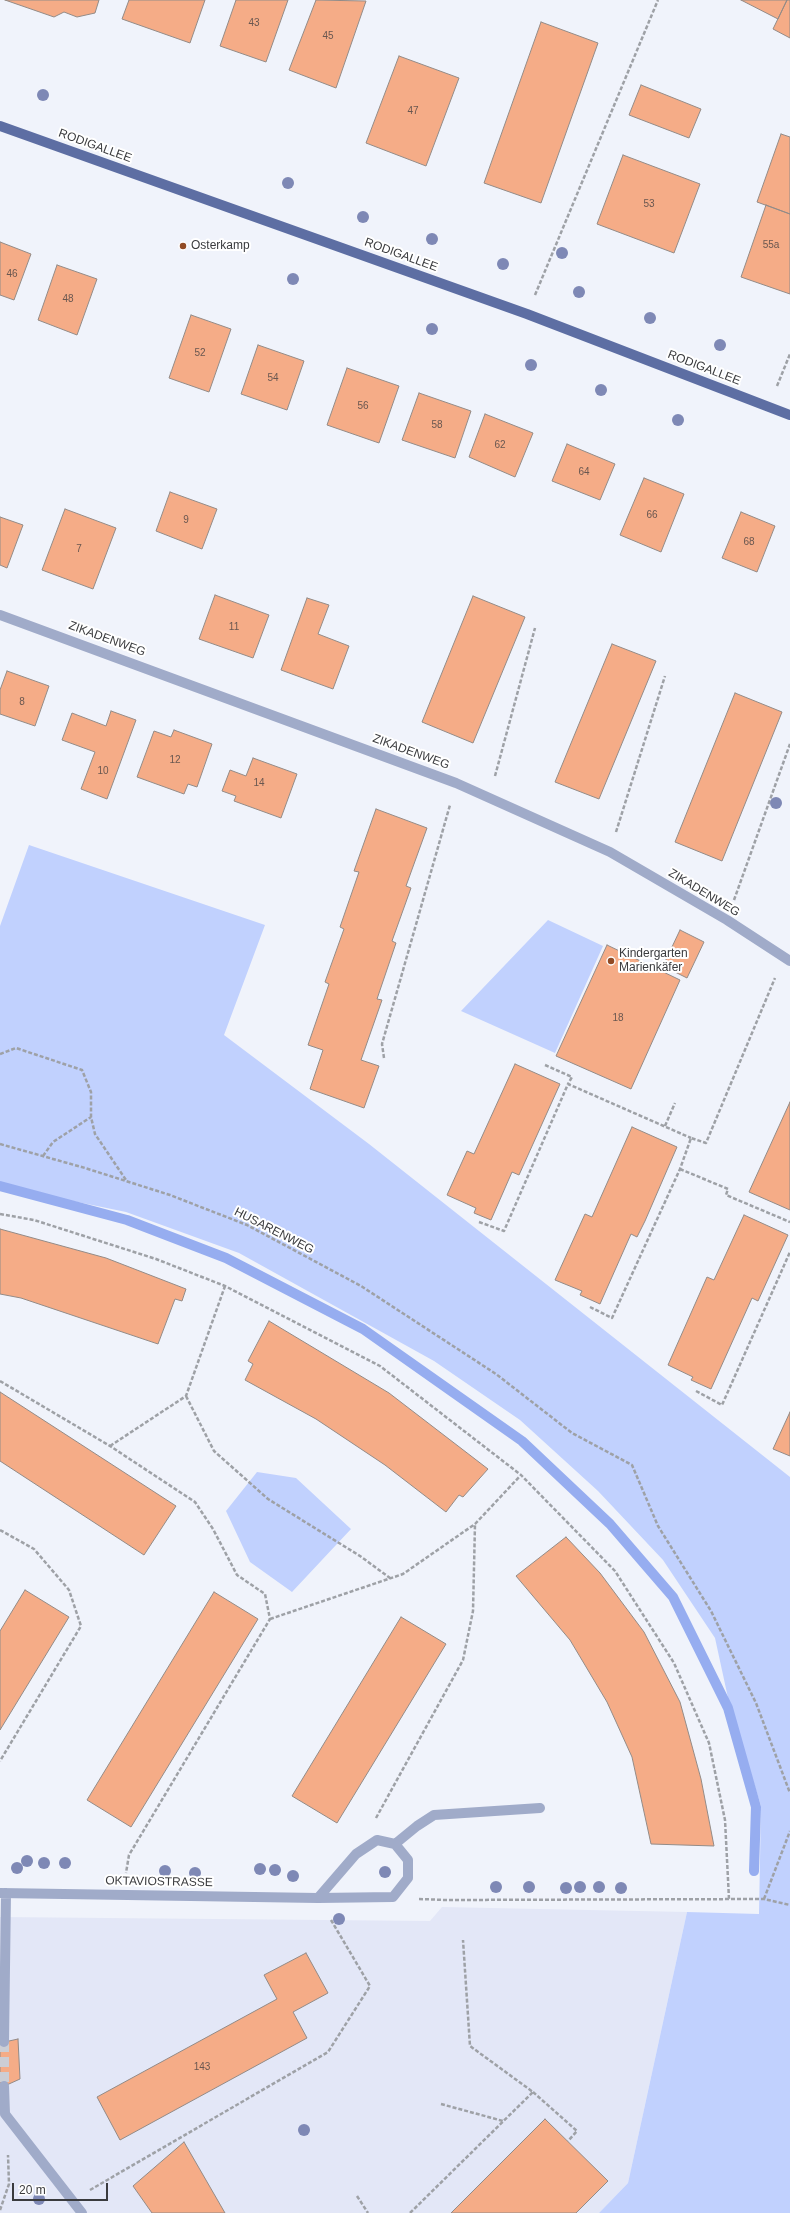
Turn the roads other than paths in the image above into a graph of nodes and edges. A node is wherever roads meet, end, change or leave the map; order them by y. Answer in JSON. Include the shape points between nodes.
{"nodes":[{"id":1,"x":0,"y":126,"type":"edge"},
{"id":2,"x":790,"y":415,"type":"edge"},
{"id":3,"x":0,"y":615,"type":"edge"},
{"id":4,"x":787,"y":959,"type":"edge"},
{"id":5,"x":540,"y":1808,"type":"dead end"},
{"id":6,"x":395,"y":1844,"type":"junction"},
{"id":7,"x":3,"y":1893,"type":"edge"},
{"id":8,"x":318,"y":1898,"type":"junction"},
{"id":9,"x":4,"y":2042,"type":"dead end"},
{"id":10,"x":4,"y":2086,"type":"dead end"},
{"id":11,"x":82,"y":2213,"type":"edge"}],
"edges":[{"from":1,"to":2,"type":"main road","name":"RODIGALLEE","via":[[527,314]]},
{"from":3,"to":4,"type":"street","name":"ZIKADENWEG","via":[[456,783],[610,852],[727,920]]},
{"from":5,"to":6,"type":"street","via":[[434,1815]]},
{"from":6,"to":8,"type":"street","via":[[377,1840],[356,1854]]},
{"from":6,"to":8,"type":"street","name":"OKTAVIOSTRASSE","via":[[408,1860],[408,1878],[393,1897]]},
{"from":7,"to":8,"type":"street","name":"OKTAVIOSTRASSE"},
{"from":7,"to":9,"type":"street"},
{"from":10,"to":11,"type":"street","via":[[5,2114]]}]}
